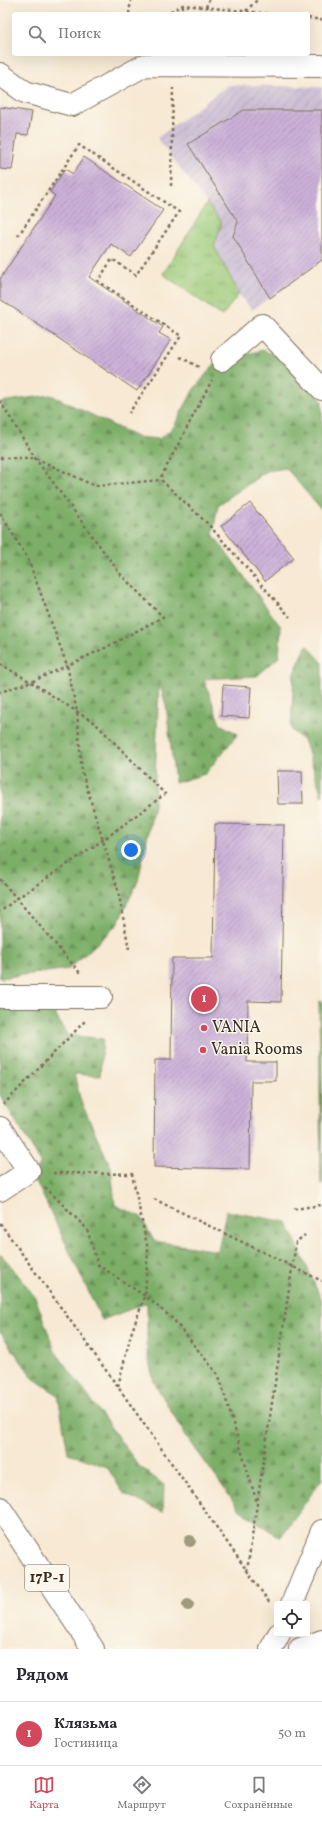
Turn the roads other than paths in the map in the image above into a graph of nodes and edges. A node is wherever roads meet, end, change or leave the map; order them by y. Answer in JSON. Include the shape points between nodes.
{"nodes":[{"id":1,"x":322,"y":66,"type":"edge"},
{"id":2,"x":0,"y":74,"type":"edge"},
{"id":3,"x":222,"y":360,"type":"road end"},
{"id":4,"x":322,"y":389,"type":"edge"},
{"id":5,"x":101,"y":997,"type":"road end"},
{"id":6,"x":0,"y":998,"type":"edge"},
{"id":7,"x":0,"y":1128,"type":"edge"},
{"id":8,"x":0,"y":1190,"type":"edge"},
{"id":9,"x":0,"y":1508,"type":"edge"},
{"id":10,"x":322,"y":1530,"type":"edge"},
{"id":11,"x":285,"y":1601,"type":"edge"},
{"id":12,"x":277,"y":1637,"type":"edge"},
{"id":13,"x":322,"y":1641,"type":"edge"},
{"id":14,"x":93,"y":1649,"type":"edge"},
{"id":15,"x":271,"y":1649,"type":"edge"},
{"id":16,"x":300,"y":1649,"type":"edge"}],
"edges":[{"from":1,"to":2,"type":"street","via":[[145,65],[72,105],[25,92]]},
{"from":3,"to":4,"type":"street","via":[[262,325]]},
{"from":5,"to":6,"type":"street"},
{"from":7,"to":8,"type":"street","via":[[29,1171]]},
{"from":9,"to":14,"type":"street","number":"17Р-1"},
{"from":10,"to":11,"type":"street"},
{"from":12,"to":15,"type":"street"},
{"from":13,"to":16,"type":"street"}]}
